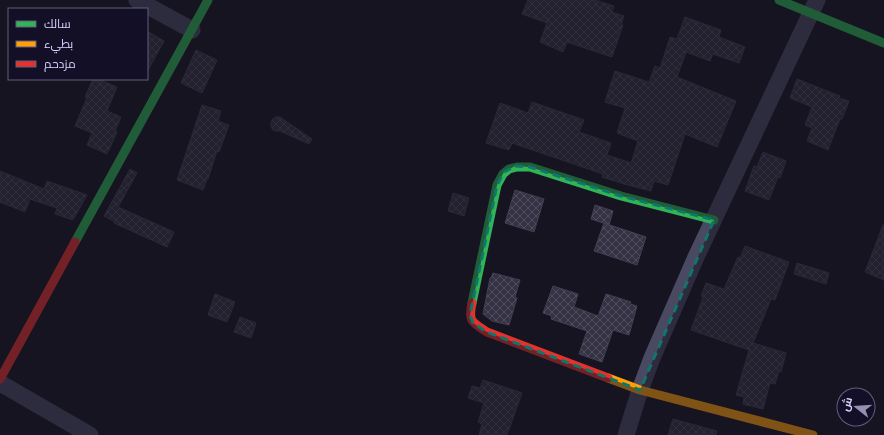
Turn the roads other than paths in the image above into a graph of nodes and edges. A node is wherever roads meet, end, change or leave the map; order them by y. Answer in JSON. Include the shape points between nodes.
{"nodes":[{"id":1,"x":137,"y":0,"type":"edge"},
{"id":2,"x":208,"y":0,"type":"edge"},
{"id":3,"x":780,"y":0,"type":"edge"},
{"id":4,"x":814,"y":7,"type":"edge"},
{"id":5,"x":192,"y":30,"type":"junction"},
{"id":6,"x":884,"y":44,"type":"edge"},
{"id":7,"x":714,"y":220,"type":"junction"},
{"id":8,"x":0,"y":379,"type":"edge"},
{"id":9,"x":0,"y":383,"type":"edge"},
{"id":10,"x":640,"y":390,"type":"junction"},
{"id":11,"x":90,"y":435,"type":"edge"},
{"id":12,"x":626,"y":435,"type":"edge"},
{"id":13,"x":813,"y":435,"type":"edge"}],
"edges":[{"from":1,"to":5,"type":"street"},
{"from":2,"to":5,"type":"street"},
{"from":3,"to":4,"type":"street"},
{"from":4,"to":6,"type":"street"},
{"from":4,"to":7,"type":"street"},
{"from":5,"to":8,"type":"street"},
{"from":7,"to":10,"type":"street"},
{"from":7,"to":10,"type":"street","via":[[621,196],[530,167],[515,166],[509,169],[504,172],[497,185],[470,315],[473,323],[487,332]]},
{"from":9,"to":11,"type":"street"},
{"from":10,"to":12,"type":"street"},
{"from":10,"to":13,"type":"street"}]}
